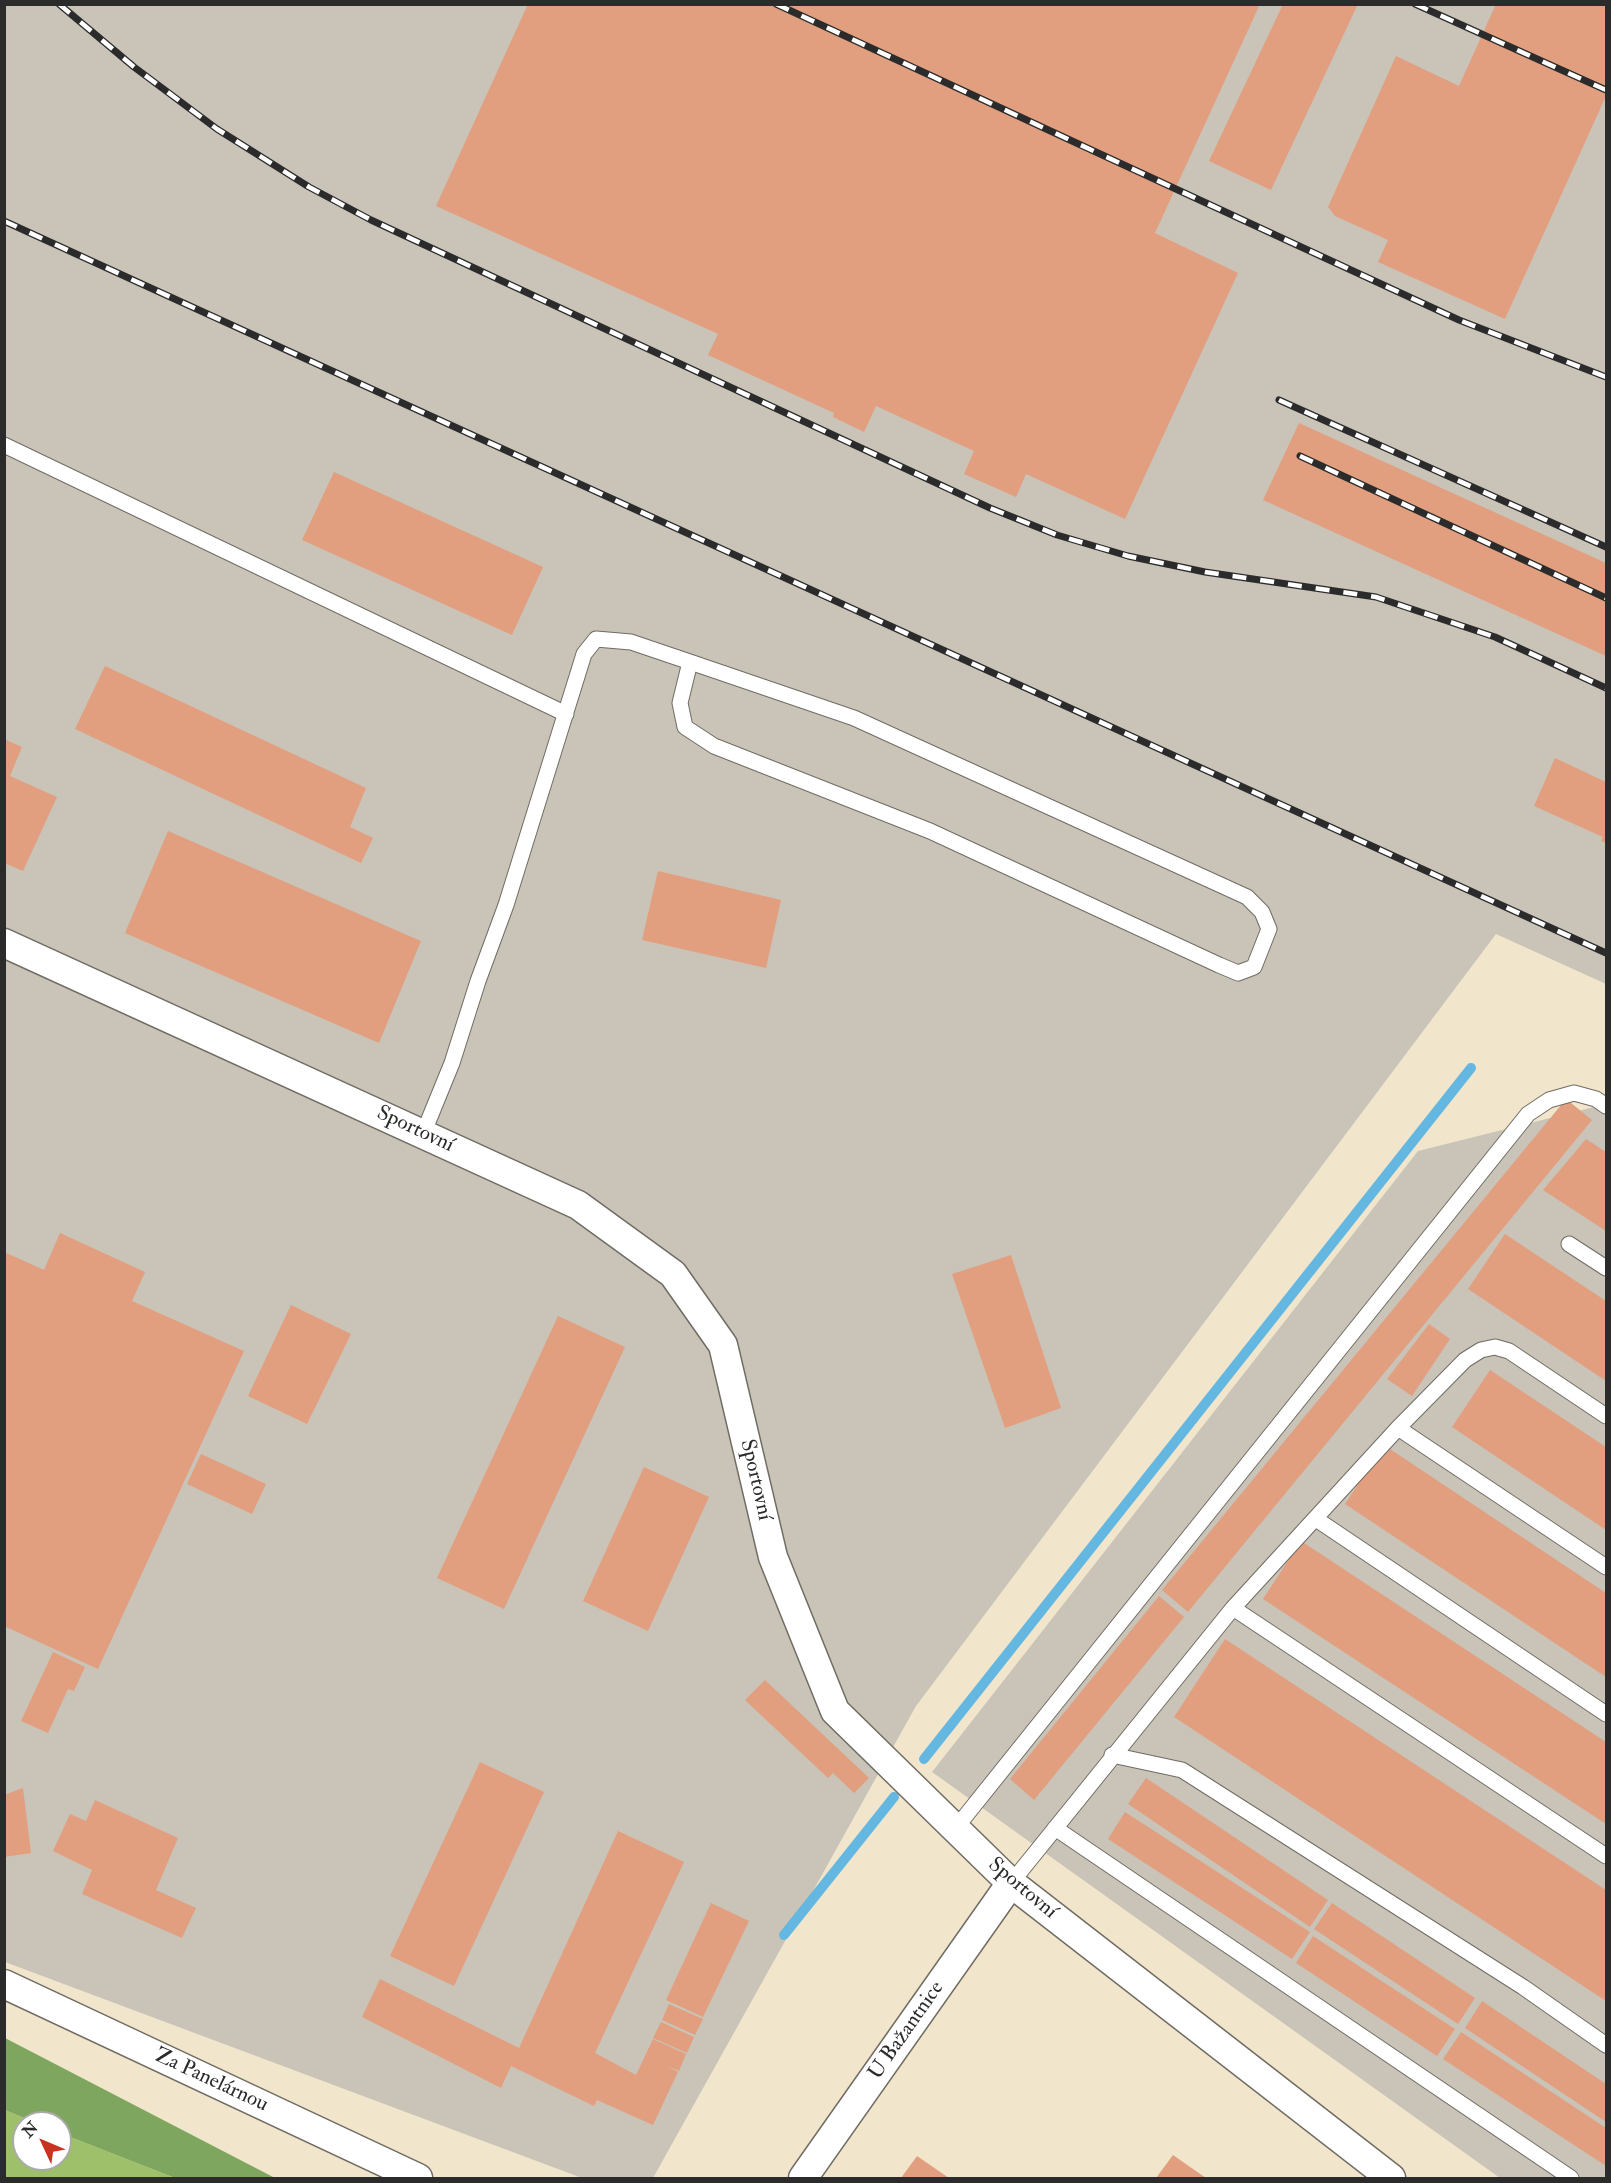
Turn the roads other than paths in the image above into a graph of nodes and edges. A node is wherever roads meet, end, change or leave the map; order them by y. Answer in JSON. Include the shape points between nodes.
{"nodes":[{"id":1,"x":4,"y":445,"type":"edge"},
{"id":2,"x":690,"y":662,"type":"junction"},
{"id":3,"x":566,"y":714,"type":"junction"},
{"id":4,"x":4,"y":943,"type":"edge"},
{"id":5,"x":1606,"y":1106,"type":"edge"},
{"id":6,"x":423,"y":1134,"type":"junction"},
{"id":7,"x":1569,"y":1244,"type":"dead end"},
{"id":8,"x":1606,"y":1268,"type":"edge"},
{"id":9,"x":1606,"y":1416,"type":"edge"},
{"id":10,"x":1398,"y":1428,"type":"junction"},
{"id":11,"x":1316,"y":1520,"type":"junction"},
{"id":12,"x":1606,"y":1567,"type":"edge"},
{"id":13,"x":1233,"y":1608,"type":"junction"},
{"id":14,"x":1606,"y":1714,"type":"edge"},
{"id":15,"x":1112,"y":1755,"type":"junction"},
{"id":16,"x":1055,"y":1828,"type":"junction"},
{"id":17,"x":955,"y":1829,"type":"junction"},
{"id":18,"x":1606,"y":1856,"type":"edge"},
{"id":19,"x":1011,"y":1883,"type":"junction"},
{"id":20,"x":4,"y":1984,"type":"edge"},
{"id":21,"x":1606,"y":2045,"type":"edge"},
{"id":22,"x":418,"y":2178,"type":"edge"},
{"id":23,"x":803,"y":2178,"type":"edge"},
{"id":24,"x":1391,"y":2178,"type":"edge"},
{"id":25,"x":1571,"y":2178,"type":"edge"}],
"edges":[{"from":1,"to":3,"type":"lane"},
{"from":2,"to":2,"type":"lane","via":[[680,703],[685,727],[714,746],[930,831],[1238,973],[1254,968],[1269,929],[1262,912],[1247,897],[854,718]]},
{"from":2,"to":3,"type":"lane","via":[[632,642],[596,639],[584,654]]},
{"from":3,"to":6,"type":"lane","via":[[506,905],[452,1063]]},
{"from":4,"to":6,"type":"street","name":"Sportovní"},
{"from":5,"to":17,"type":"lane","via":[[1574,1093],[1549,1100],[1528,1114]]},
{"from":6,"to":17,"type":"street","name":"Sportovní","via":[[578,1205],[673,1274],[723,1345],[773,1557],[835,1711]]},
{"from":7,"to":8,"type":"lane"},
{"from":9,"to":10,"type":"lane","via":[[1509,1351],[1495,1347],[1466,1360]]},
{"from":10,"to":11,"type":"lane"},
{"from":10,"to":12,"type":"lane"},
{"from":11,"to":13,"type":"lane"},
{"from":11,"to":14,"type":"lane"},
{"from":13,"to":15,"type":"lane"},
{"from":13,"to":18,"type":"lane"},
{"from":15,"to":16,"type":"lane"},
{"from":15,"to":21,"type":"lane","via":[[1182,1770],[1513,1981]]},
{"from":16,"to":19,"type":"lane"},
{"from":16,"to":25,"type":"lane"},
{"from":17,"to":19,"type":"street","name":"Sportovní"},
{"from":19,"to":23,"type":"street","name":"U Bažantnice"},
{"from":19,"to":24,"type":"street","name":"Sportovní"},
{"from":20,"to":22,"type":"street","name":"Za Panelárnou"}]}
